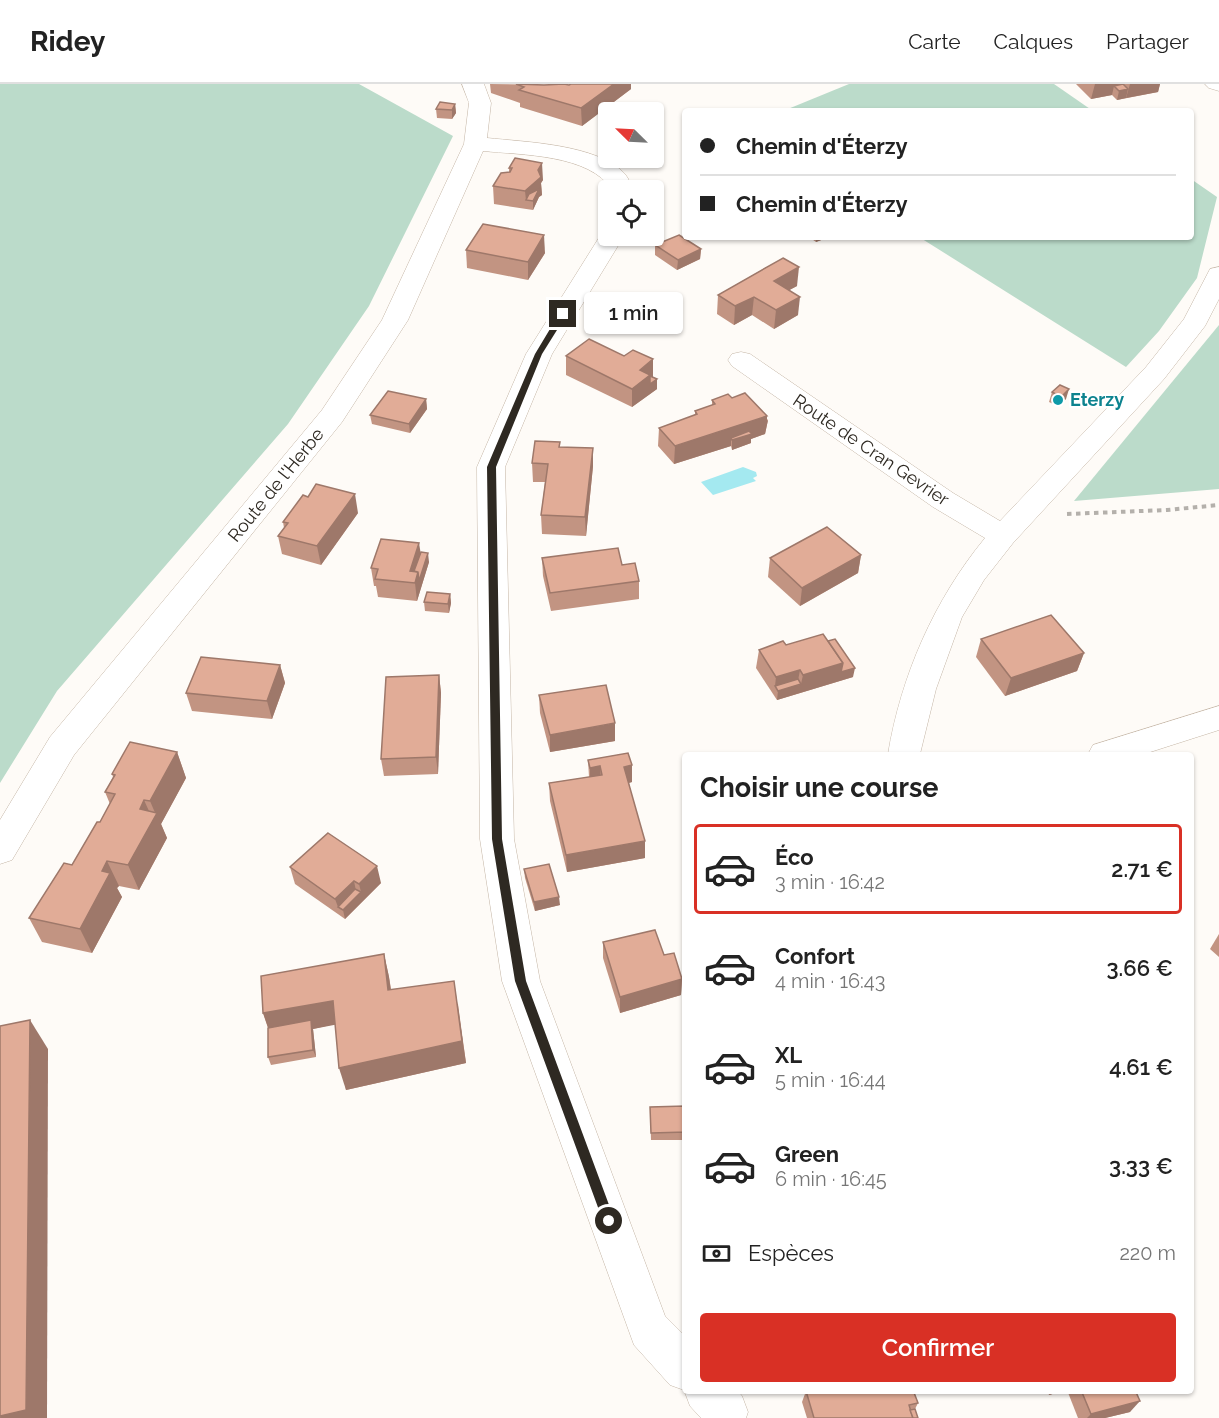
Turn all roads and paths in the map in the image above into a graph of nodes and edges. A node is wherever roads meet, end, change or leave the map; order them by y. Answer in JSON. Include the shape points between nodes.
{"nodes":[{"id":1,"x":473,"y":84,"type":"edge"},
{"id":2,"x":475,"y":144,"type":"junction"},
{"id":3,"x":616,"y":180,"type":"edge"},
{"id":4,"x":606,"y":246,"type":"edge"},
{"id":5,"x":1219,"y":274,"type":"edge"},
{"id":6,"x":741,"y":360,"type":"dead end"},
{"id":7,"x":1219,"y":505,"type":"edge"},
{"id":8,"x":1022,"y":516,"type":"junction"},
{"id":9,"x":1003,"y":536,"type":"junction"},
{"id":10,"x":1219,"y":718,"type":"edge"},
{"id":11,"x":904,"y":752,"type":"edge"},
{"id":12,"x":1111,"y":752,"type":"edge"},
{"id":13,"x":0,"y":850,"type":"edge"},
{"id":14,"x":682,"y":1365,"type":"edge"}],
"edges":[{"from":1,"to":2,"type":"street","name":"Route de l'Herbe","via":[[480,103]]},
{"from":2,"to":3,"type":"street","via":[[576,157]]},
{"from":2,"to":13,"type":"street","name":"Route de l'Herbe","via":[[394,320],[332,416],[62,746]]},
{"from":4,"to":14,"type":"street","via":[[538,354],[491,467],[497,839],[520,981],[649,1330]]},
{"from":5,"to":8,"type":"street","via":[[1196,321],[1155,373]]},
{"from":6,"to":9,"type":"street","name":"Route de Cran Gevrier","via":[[943,500]]},
{"from":7,"to":8,"type":"path"},
{"from":8,"to":9,"type":"street"},
{"from":9,"to":11,"type":"street","via":[[973,573],[947,616],[920,689]]},
{"from":10,"to":12,"type":"street"}]}
